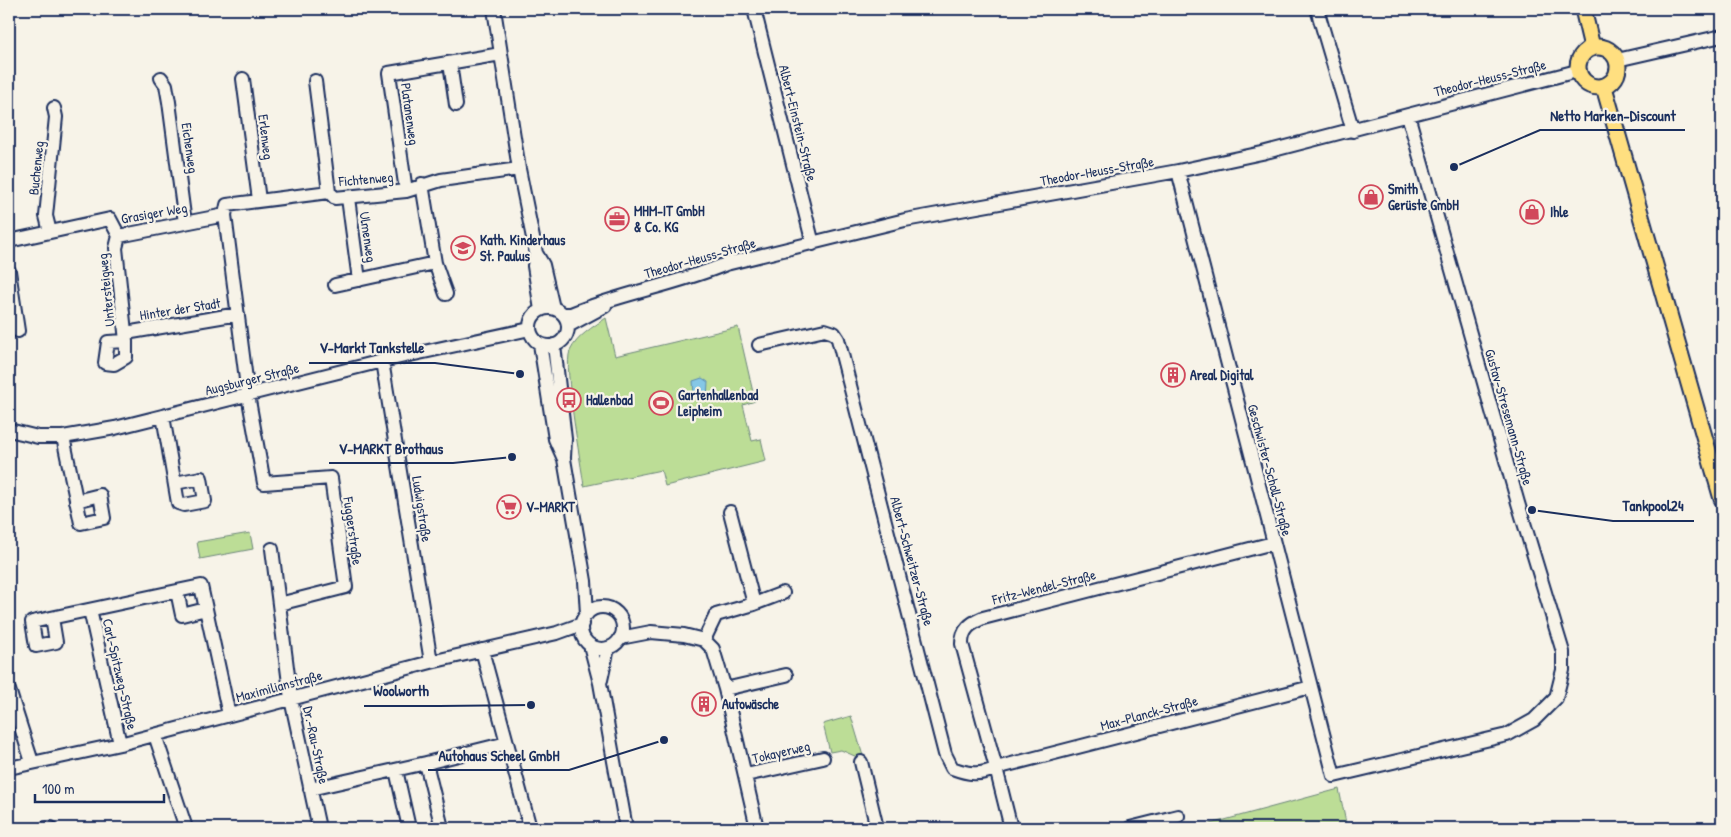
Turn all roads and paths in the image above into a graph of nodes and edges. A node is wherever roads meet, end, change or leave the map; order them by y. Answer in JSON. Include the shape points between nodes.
{"nodes":[{"id":1,"x":494,"y":9,"type":"edge"},
{"id":2,"x":754,"y":9,"type":"edge"},
{"id":3,"x":1317,"y":9,"type":"edge"},
{"id":4,"x":1583,"y":9,"type":"edge"},
{"id":5,"x":1722,"y":36,"type":"edge"},
{"id":6,"x":1592,"y":48,"type":"junction"},
{"id":7,"x":501,"y":54,"type":"junction"},
{"id":8,"x":1617,"y":60,"type":"junction"},
{"id":9,"x":450,"y":63,"type":"junction"},
{"id":10,"x":1578,"y":72,"type":"junction"},
{"id":11,"x":161,"y":78,"type":"dead end"},
{"id":12,"x":243,"y":79,"type":"dead end"},
{"id":13,"x":315,"y":81,"type":"dead end"},
{"id":14,"x":1604,"y":87,"type":"junction"},
{"id":15,"x":456,"y":105,"type":"dead end"},
{"id":16,"x":54,"y":108,"type":"dead end"},
{"id":17,"x":1408,"y":115,"type":"junction"},
{"id":18,"x":1352,"y":131,"type":"junction"},
{"id":19,"x":519,"y":169,"type":"junction"},
{"id":20,"x":1178,"y":171,"type":"junction"},
{"id":21,"x":422,"y":184,"type":"junction"},
{"id":22,"x":406,"y":190,"type":"junction"},
{"id":23,"x":329,"y":192,"type":"junction"},
{"id":24,"x":348,"y":198,"type":"junction"},
{"id":25,"x":259,"y":200,"type":"junction"},
{"id":26,"x":225,"y":215,"type":"junction"},
{"id":27,"x":185,"y":223,"type":"junction"},
{"id":28,"x":50,"y":232,"type":"junction"},
{"id":29,"x":119,"y":236,"type":"junction"},
{"id":30,"x":9,"y":241,"type":"edge"},
{"id":31,"x":813,"y":244,"type":"junction"},
{"id":32,"x":435,"y":263,"type":"junction"},
{"id":33,"x":9,"y":271,"type":"edge"},
{"id":34,"x":359,"y":280,"type":"junction"},
{"id":35,"x":335,"y":285,"type":"dead end"},
{"id":36,"x":446,"y":294,"type":"dead end"},
{"id":37,"x":238,"y":314,"type":"junction"},
{"id":38,"x":556,"y":315,"type":"junction"},
{"id":39,"x":530,"y":329,"type":"junction"},
{"id":40,"x":18,"y":331,"type":"dead end"},
{"id":41,"x":126,"y":337,"type":"joint"},
{"id":42,"x":540,"y":344,"type":"junction"},
{"id":43,"x":554,"y":345,"type":"junction"},
{"id":44,"x":759,"y":345,"type":"dead end"},
{"id":45,"x":382,"y":361,"type":"junction"},
{"id":46,"x":248,"y":395,"type":"junction"},
{"id":47,"x":163,"y":416,"type":"junction"},
{"id":48,"x":9,"y":430,"type":"edge"},
{"id":49,"x":63,"y":437,"type":"junction"},
{"id":50,"x":564,"y":459,"type":"junction"},
{"id":51,"x":175,"y":483,"type":"dead end"},
{"id":52,"x":1722,"y":499,"type":"edge"},
{"id":53,"x":76,"y":501,"type":"dead end"},
{"id":54,"x":730,"y":512,"type":"dead end"},
{"id":55,"x":1273,"y":543,"type":"junction"},
{"id":56,"x":272,"y":549,"type":"dead end"},
{"id":57,"x":585,"y":581,"type":"junction"},
{"id":58,"x":177,"y":591,"type":"junction"},
{"id":59,"x":783,"y":593,"type":"dead end"},
{"id":60,"x":279,"y":604,"type":"junction"},
{"id":61,"x":754,"y":604,"type":"junction"},
{"id":62,"x":602,"y":607,"type":"junction"},
{"id":63,"x":90,"y":610,"type":"junction"},
{"id":64,"x":206,"y":610,"type":"junction"},
{"id":65,"x":52,"y":618,"type":"dead end"},
{"id":66,"x":622,"y":622,"type":"junction"},
{"id":67,"x":584,"y":624,"type":"junction"},
{"id":68,"x":651,"y":632,"type":"junction"},
{"id":69,"x":620,"y":638,"type":"junction"},
{"id":70,"x":704,"y":640,"type":"junction"},
{"id":71,"x":590,"y":645,"type":"junction"},
{"id":72,"x":608,"y":648,"type":"junction"},
{"id":73,"x":482,"y":650,"type":"junction"},
{"id":74,"x":431,"y":662,"type":"junction"},
{"id":75,"x":786,"y":675,"type":"dead end"},
{"id":76,"x":600,"y":683,"type":"junction"},
{"id":77,"x":1311,"y":687,"type":"junction"},
{"id":78,"x":726,"y":689,"type":"junction"},
{"id":79,"x":9,"y":690,"type":"edge"},
{"id":80,"x":291,"y":699,"type":"junction"},
{"id":81,"x":229,"y":715,"type":"junction"},
{"id":82,"x":155,"y":735,"type":"junction"},
{"id":83,"x":507,"y":743,"type":"junction"},
{"id":84,"x":120,"y":744,"type":"junction"},
{"id":85,"x":823,"y":758,"type":"dead end"},
{"id":86,"x":32,"y":762,"type":"junction"},
{"id":87,"x":861,"y":762,"type":"dead end"},
{"id":88,"x":426,"y":763,"type":"junction"},
{"id":89,"x":9,"y":768,"type":"edge"},
{"id":90,"x":996,"y":768,"type":"junction"},
{"id":91,"x":396,"y":770,"type":"junction"},
{"id":92,"x":746,"y":775,"type":"junction"},
{"id":93,"x":1334,"y":776,"type":"joint"},
{"id":94,"x":310,"y":789,"type":"junction"},
{"id":95,"x":1178,"y":816,"type":"dead end"},
{"id":96,"x":186,"y":828,"type":"edge"},
{"id":97,"x":319,"y":828,"type":"edge"},
{"id":98,"x":408,"y":828,"type":"edge"},
{"id":99,"x":442,"y":828,"type":"edge"},
{"id":100,"x":530,"y":828,"type":"edge"},
{"id":101,"x":626,"y":828,"type":"edge"},
{"id":102,"x":757,"y":828,"type":"edge"},
{"id":103,"x":877,"y":828,"type":"edge"},
{"id":104,"x":1011,"y":828,"type":"edge"},
{"id":105,"x":1130,"y":828,"type":"edge"}],
"edges":[{"from":1,"to":7,"type":"street"},
{"from":2,"to":31,"type":"street","name":"Albert-Einstein-Straße"},
{"from":3,"to":18,"type":"street"},
{"from":4,"to":6,"type":"main road"},
{"from":5,"to":8,"type":"street"},
{"from":6,"to":8,"type":"main road","via":[[1607,49]]},
{"from":6,"to":10,"type":"main road","via":[[1580,57]]},
{"from":7,"to":9,"type":"street","name":"Platanenweg"},
{"from":7,"to":19,"type":"street"},
{"from":8,"to":14,"type":"main road","via":[[1616,76]]},
{"from":9,"to":15,"type":"street"},
{"from":9,"to":22,"type":"street","name":"Platanenweg","via":[[389,73]]},
{"from":10,"to":14,"type":"main road","via":[[1590,87]]},
{"from":10,"to":17,"type":"street","name":"Theodor-Heuss-Straße"},
{"from":11,"to":27,"type":"street","name":"Eichenweg","via":[[168,93]]},
{"from":12,"to":25,"type":"street","name":"Erlenweg"},
{"from":13,"to":23,"type":"street"},
{"from":14,"to":52,"type":"main road"},
{"from":16,"to":28,"type":"street","name":"Buchenweg","via":[[56,117],[46,216]]},
{"from":17,"to":18,"type":"street","name":"Theodor-Heuss-Straße"},
{"from":17,"to":93,"type":"street","name":"Gustav-Stresemann-Straße","via":[[1563,652],[1563,670],[1556,698],[1534,720],[1507,735]]},
{"from":18,"to":20,"type":"street","name":"Theodor-Heuss-Straße"},
{"from":19,"to":21,"type":"street","name":"Fichtenweg"},
{"from":19,"to":38,"type":"street","via":[[536,253],[543,265]]},
{"from":20,"to":31,"type":"street","name":"Theodor-Heuss-Straße","via":[[905,220]]},
{"from":20,"to":55,"type":"street","name":"Geschwister-Scholl-Straße"},
{"from":21,"to":22,"type":"street","name":"Fichtenweg"},
{"from":21,"to":32,"type":"street"},
{"from":22,"to":24,"type":"street","name":"Fichtenweg"},
{"from":23,"to":24,"type":"street","name":"Fichtenweg","via":[[334,198]]},
{"from":23,"to":25,"type":"street","name":"Fichtenweg"},
{"from":24,"to":34,"type":"street","name":"Ulmenweg"},
{"from":25,"to":26,"type":"street","name":"Fichtenweg","via":[[227,205]]},
{"from":26,"to":27,"type":"street","name":"Grasiger Weg"},
{"from":26,"to":37,"type":"street","name":"Hinter der Stadt"},
{"from":27,"to":29,"type":"street","name":"Grasiger Weg"},
{"from":28,"to":29,"type":"street","name":"Grasiger Weg","via":[[110,219]]},
{"from":28,"to":30,"type":"street","name":"Grasiger Weg"},
{"from":29,"to":41,"type":"street","name":"Untersteigweg","via":[[116,248]]},
{"from":31,"to":38,"type":"street","name":"Theodor-Heuss-Straße","via":[[726,264],[571,314]]},
{"from":32,"to":34,"type":"street"},
{"from":32,"to":36,"type":"street"},
{"from":33,"to":40,"type":"street"},
{"from":34,"to":35,"type":"street"},
{"from":37,"to":41,"type":"street","name":"Hinter der Stadt"},
{"from":37,"to":46,"type":"street","name":"Hinter der Stadt"},
{"from":38,"to":39,"type":"street","via":[[533,317]]},
{"from":38,"to":43,"type":"street","via":[[565,338]]},
{"from":39,"to":42,"type":"street"},
{"from":39,"to":45,"type":"street","name":"Augsburger Straße"},
{"from":42,"to":43,"type":"street"},
{"from":42,"to":50,"type":"street","via":[[555,439]]},
{"from":43,"to":50,"type":"street","via":[[565,439]]},
{"from":44,"to":90,"type":"street","name":"Albert-Schweitzer-Straße","via":[[825,330],[834,333],[838,339],[945,754],[952,768],[964,773],[984,774]]},
{"from":45,"to":46,"type":"street","name":"Augsburger Straße"},
{"from":45,"to":74,"type":"street","name":"Ludwigstraße"},
{"from":46,"to":47,"type":"street","name":"Augsburger Straße"},
{"from":46,"to":60,"type":"street","name":"Fuggerstraße","via":[[264,483],[330,478],[346,587]]},
{"from":47,"to":49,"type":"street","name":"Augsburger Straße"},
{"from":47,"to":51,"type":"street"},
{"from":48,"to":49,"type":"street","name":"Augsburger Straße","via":[[38,437]]},
{"from":49,"to":53,"type":"street"},
{"from":50,"to":57,"type":"street"},
{"from":54,"to":61,"type":"street"},
{"from":55,"to":77,"type":"street","name":"Geschwister-Scholl-Straße"},
{"from":55,"to":90,"type":"street","name":"Fritz-Wendel-Straße","via":[[973,622],[965,630],[962,644]]},
{"from":56,"to":60,"type":"street","name":"Dr.-Rau-Straße"},
{"from":57,"to":62,"type":"street"},
{"from":57,"to":67,"type":"street"},
{"from":58,"to":63,"type":"street"},
{"from":58,"to":64,"type":"street","via":[[182,615]]},
{"from":58,"to":64,"type":"street","via":[[201,586]]},
{"from":59,"to":61,"type":"street"},
{"from":60,"to":80,"type":"street","name":"Dr.-Rau-Straße"},
{"from":61,"to":70,"type":"street","via":[[716,614]]},
{"from":62,"to":66,"type":"street","via":[[615,612]]},
{"from":62,"to":67,"type":"street"},
{"from":63,"to":65,"type":"street"},
{"from":63,"to":84,"type":"street","name":"Carl-Spitzweg-Straße"},
{"from":64,"to":81,"type":"street"},
{"from":66,"to":68,"type":"street"},
{"from":66,"to":69,"type":"street"},
{"from":67,"to":71,"type":"street"},
{"from":67,"to":73,"type":"street","name":"Maximilianstraße"},
{"from":68,"to":69,"type":"street"},
{"from":68,"to":70,"type":"street"},
{"from":69,"to":72,"type":"street"},
{"from":70,"to":78,"type":"street","via":[[717,657]]},
{"from":71,"to":72,"type":"street"},
{"from":71,"to":76,"type":"street"},
{"from":72,"to":76,"type":"street"},
{"from":73,"to":74,"type":"street","name":"Maximilianstraße"},
{"from":73,"to":83,"type":"street"},
{"from":74,"to":80,"type":"street","name":"Maximilianstraße"},
{"from":75,"to":78,"type":"street"},
{"from":76,"to":101,"type":"street"},
{"from":77,"to":90,"type":"street","name":"Max-Planck-Straße"},
{"from":77,"to":93,"type":"street","name":"Geschwister-Scholl-Straße"},
{"from":78,"to":92,"type":"street"},
{"from":79,"to":86,"type":"street"},
{"from":80,"to":81,"type":"street","name":"Maximilianstraße"},
{"from":80,"to":94,"type":"street","name":"Dr.-Rau-Straße"},
{"from":81,"to":82,"type":"street","name":"Maximilianstraße"},
{"from":82,"to":84,"type":"street","name":"Maximilianstraße"},
{"from":82,"to":96,"type":"street"},
{"from":83,"to":88,"type":"street"},
{"from":83,"to":100,"type":"street"},
{"from":84,"to":86,"type":"street","name":"Maximilianstraße"},
{"from":85,"to":92,"type":"street","name":"Tokayerweg"},
{"from":86,"to":89,"type":"street","name":"Maximilianstraße"},
{"from":87,"to":103,"type":"street"},
{"from":88,"to":91,"type":"street"},
{"from":88,"to":99,"type":"street"},
{"from":90,"to":104,"type":"street"},
{"from":91,"to":94,"type":"street"},
{"from":91,"to":98,"type":"street"},
{"from":92,"to":102,"type":"street"},
{"from":94,"to":97,"type":"street","name":"Dr.-Rau-Straße"},
{"from":95,"to":105,"type":"street"}]}
